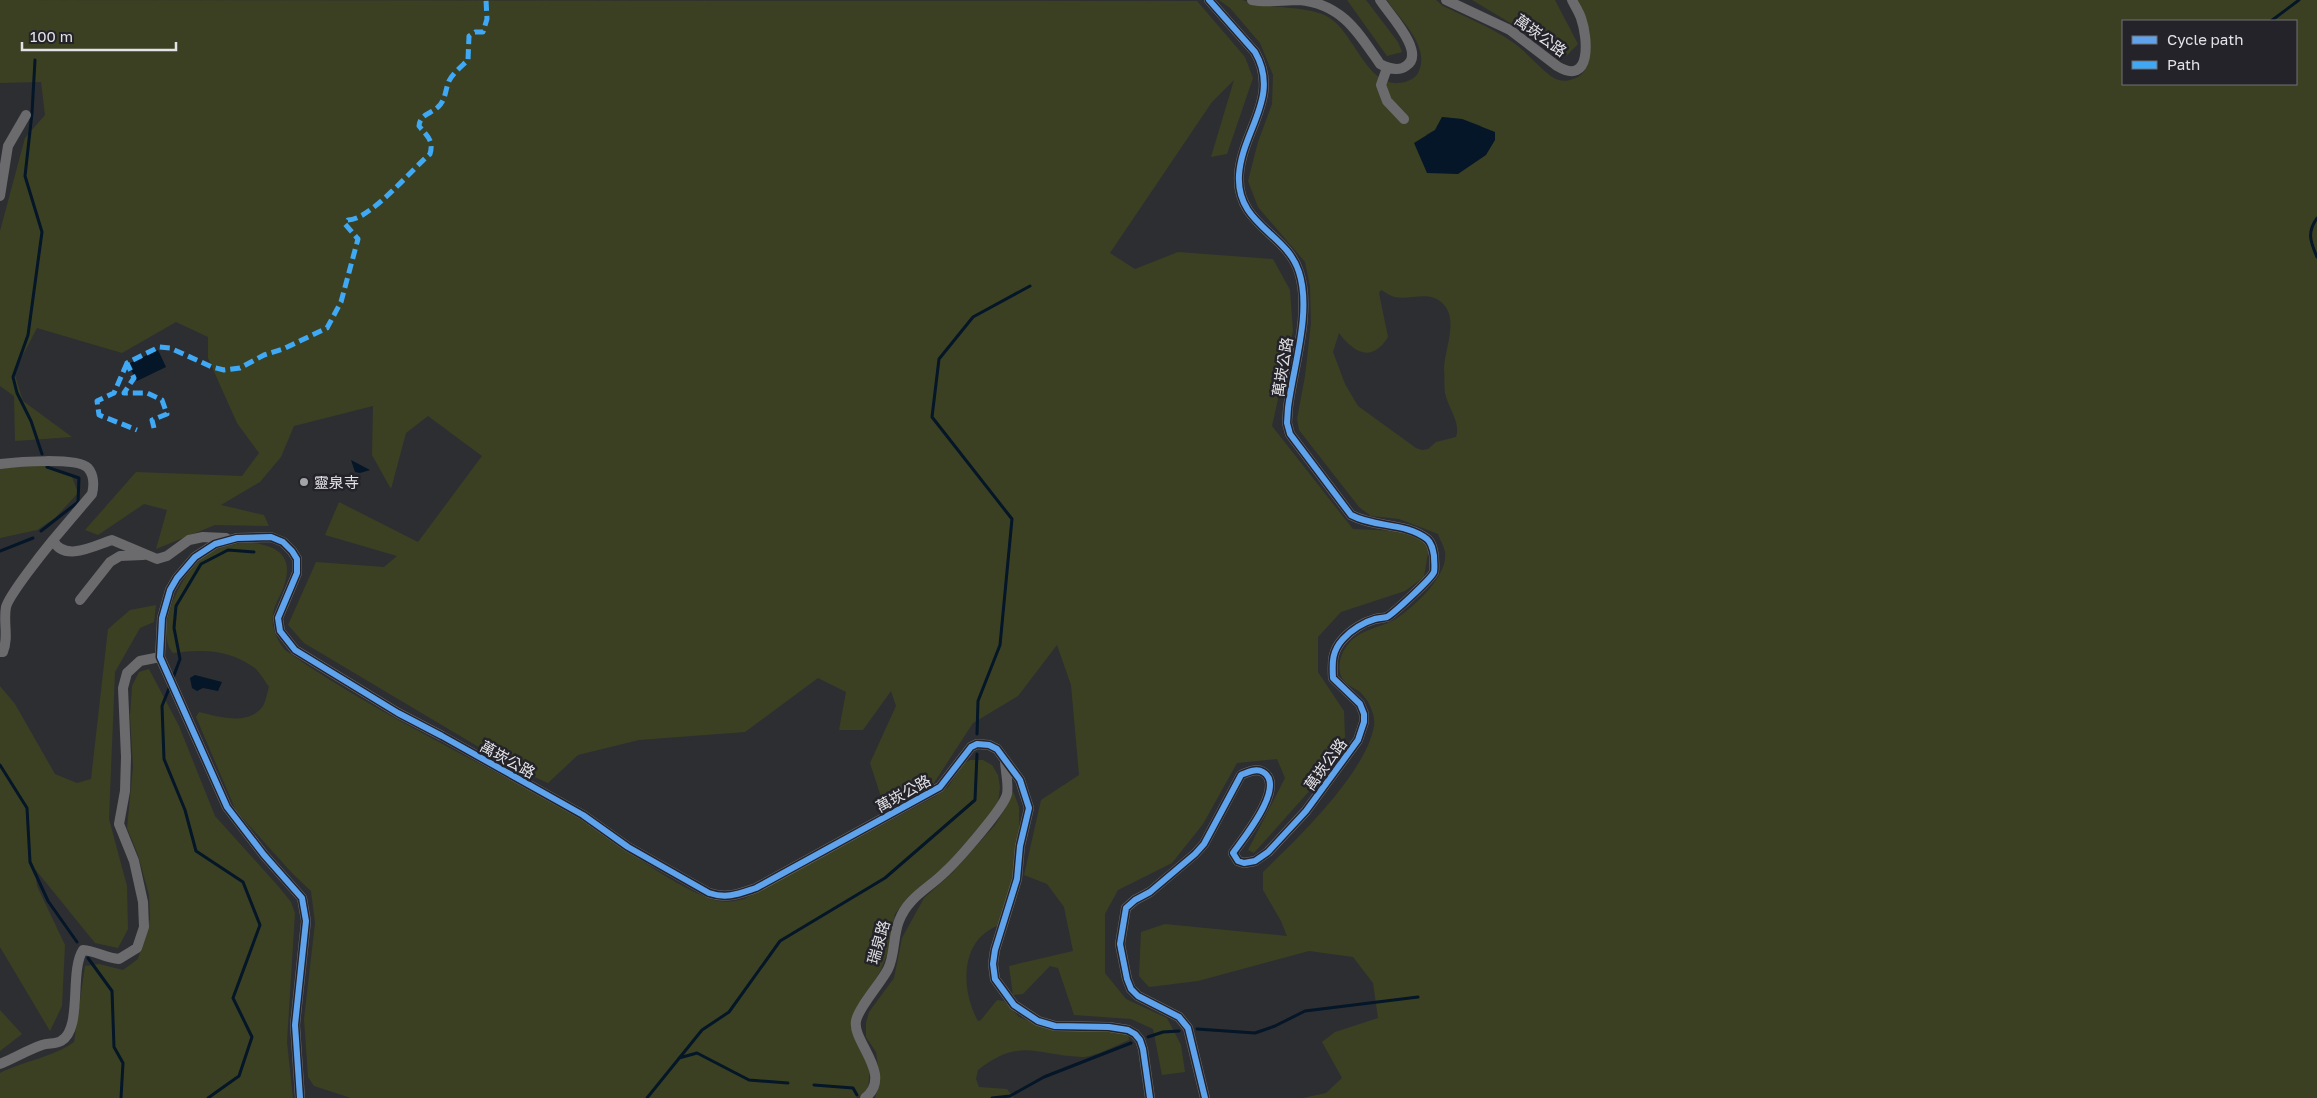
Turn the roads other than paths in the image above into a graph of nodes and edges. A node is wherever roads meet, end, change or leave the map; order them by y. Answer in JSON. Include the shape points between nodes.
{"nodes":[{"id":1,"x":1210,"y":0,"type":"edge"},
{"id":2,"x":1252,"y":0,"type":"edge"},
{"id":3,"x":1380,"y":0,"type":"edge"},
{"id":4,"x":1446,"y":0,"type":"edge"},
{"id":5,"x":1572,"y":0,"type":"edge"},
{"id":6,"x":1387,"y":68,"type":"junction"},
{"id":7,"x":26,"y":115,"type":"dead end"},
{"id":8,"x":1404,"y":119,"type":"dead end"},
{"id":9,"x":0,"y":196,"type":"edge"},
{"id":10,"x":0,"y":464,"type":"edge"},
{"id":11,"x":237,"y":538,"type":"junction"},
{"id":12,"x":54,"y":540,"type":"junction"},
{"id":13,"x":143,"y":555,"type":"junction"},
{"id":14,"x":80,"y":600,"type":"dead end"},
{"id":15,"x":0,"y":652,"type":"edge"},
{"id":16,"x":160,"y":657,"type":"junction"},
{"id":17,"x":1005,"y":759,"type":"junction"},
{"id":18,"x":0,"y":1064,"type":"edge"},
{"id":19,"x":300,"y":1098,"type":"edge"},
{"id":20,"x":865,"y":1098,"type":"edge"},
{"id":21,"x":1150,"y":1098,"type":"edge"},
{"id":22,"x":1205,"y":1098,"type":"edge"}],
"edges":[{"from":1,"to":22,"type":"street","name":"萬崁公路","via":[[1255,52],[1265,79],[1262,106],[1248,136],[1241,166],[1240,192],[1254,219],[1293,258],[1301,280],[1303,307],[1288,408],[1290,434],[1351,515],[1363,522],[1404,528],[1430,541],[1434,572],[1387,616],[1374,619],[1344,637],[1334,652],[1333,678],[1360,704],[1364,722],[1358,740],[1306,811],[1255,862],[1238,861],[1233,853],[1260,814],[1270,789],[1263,772],[1247,772],[1242,775],[1204,844],[1157,886],[1126,908],[1120,944],[1131,989],[1138,996],[1179,1017],[1188,1028]]},
{"from":2,"to":6,"type":"street","via":[[1298,0],[1336,12],[1351,23],[1380,64]]},
{"from":3,"to":6,"type":"street","via":[[1412,48],[1408,65]]},
{"from":4,"to":5,"type":"street","name":"萬崁公路","via":[[1510,30],[1557,66],[1573,71],[1581,66],[1587,52],[1581,18]]},
{"from":6,"to":8,"type":"street","via":[[1381,85],[1388,100]]},
{"from":7,"to":9,"type":"street","via":[[8,146]]},
{"from":10,"to":12,"type":"street","via":[[35,461],[80,464],[89,469],[94,485],[92,494]]},
{"from":11,"to":13,"type":"street","via":[[203,537],[189,540],[167,556],[157,559]]},
{"from":11,"to":16,"type":"street","name":"萬崁公路","via":[[205,549],[177,578],[162,618]]},
{"from":11,"to":17,"type":"street","name":"萬崁公路","via":[[271,537],[283,542],[297,558],[297,573],[278,618],[280,631],[295,650],[398,714],[582,815],[628,847],[717,896],[733,896],[756,888],[940,787],[971,746],[989,745]]},
{"from":12,"to":13,"type":"street","via":[[56,546],[63,550],[82,552],[112,540],[124,543]]},
{"from":12,"to":15,"type":"street","via":[[6,604],[7,643]]},
{"from":13,"to":14,"type":"street","via":[[120,556],[110,562]]},
{"from":16,"to":18,"type":"street","via":[[140,661],[127,673],[123,688],[125,791],[119,824],[134,861],[143,902],[144,927],[137,948],[119,960],[83,950],[77,963],[69,1034],[61,1041],[42,1045]]},
{"from":16,"to":19,"type":"street","name":"萬崁公路","via":[[227,807],[264,856],[302,898],[306,921],[295,1025]]},
{"from":17,"to":20,"type":"street","name":"瑞泉路","via":[[1006,795],[946,872],[912,899],[904,910],[888,968],[856,1021],[857,1032],[874,1066],[871,1093]]},
{"from":17,"to":21,"type":"street","name":"萬崁公路","via":[[1020,780],[1029,808],[1020,846],[1017,879],[993,964],[995,979],[1014,1005],[1038,1021],[1055,1026],[1128,1030],[1135,1034],[1143,1049]]}]}
